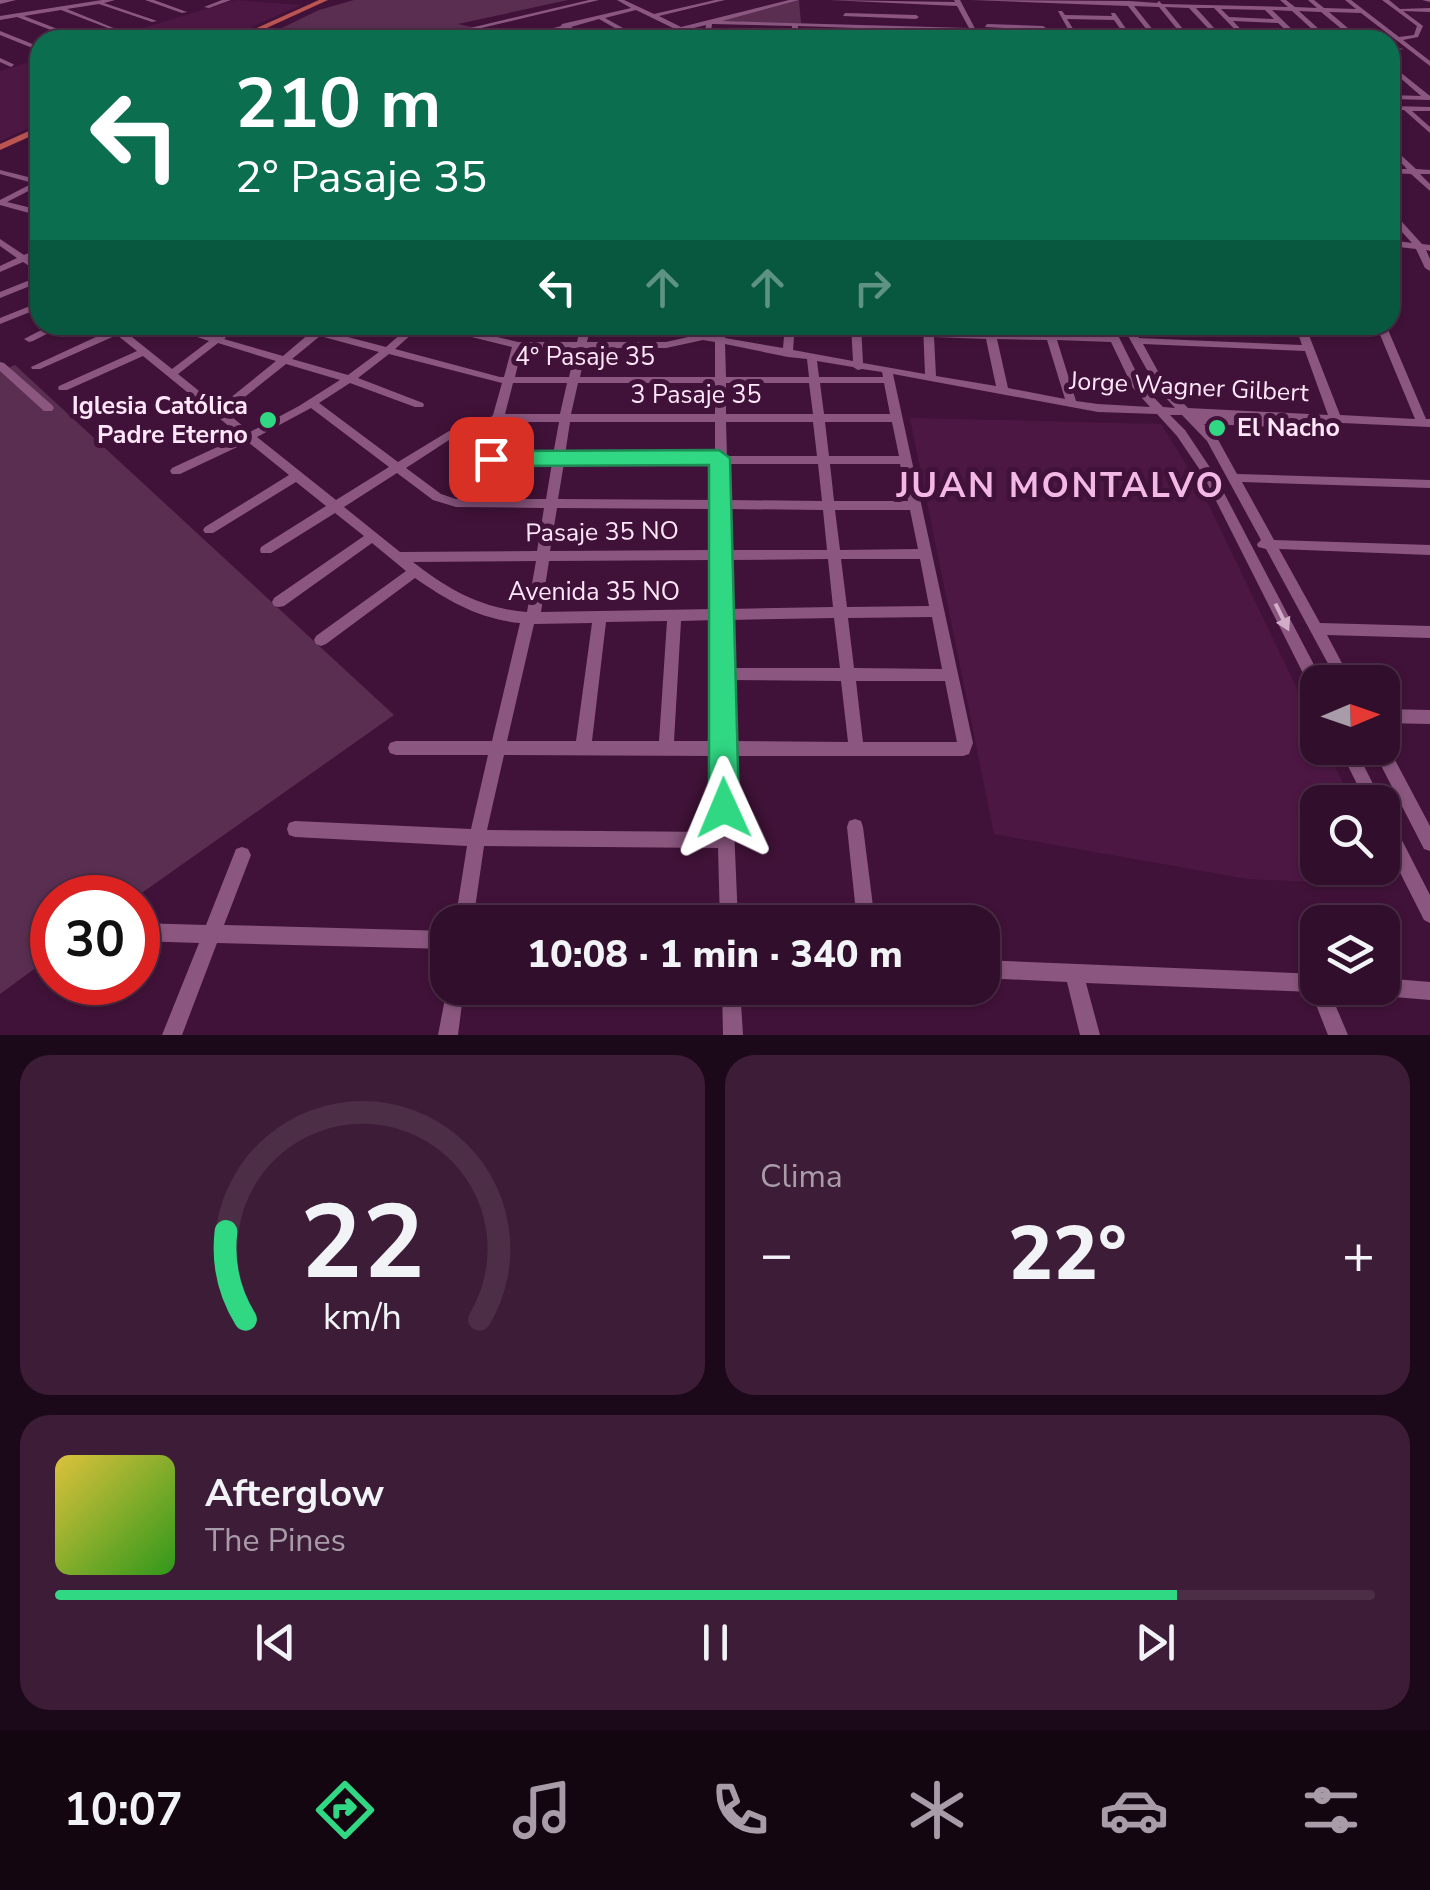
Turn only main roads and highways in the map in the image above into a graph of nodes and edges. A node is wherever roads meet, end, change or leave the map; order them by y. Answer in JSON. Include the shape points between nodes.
{"nodes":[{"id":1,"x":326,"y":0,"type":"edge"},
{"id":2,"x":336,"y":0,"type":"edge"},
{"id":3,"x":257,"y":30,"type":"edge"},
{"id":4,"x":268,"y":30,"type":"edge"},
{"id":5,"x":30,"y":136,"type":"edge"},
{"id":6,"x":30,"y":136,"type":"edge"},
{"id":7,"x":0,"y":148,"type":"edge"}],
"edges":[{"from":1,"to":3,"type":"main road"},
{"from":2,"to":4,"type":"main road"},
{"from":5,"to":7,"type":"main road"},
{"from":6,"to":7,"type":"main road"}]}
